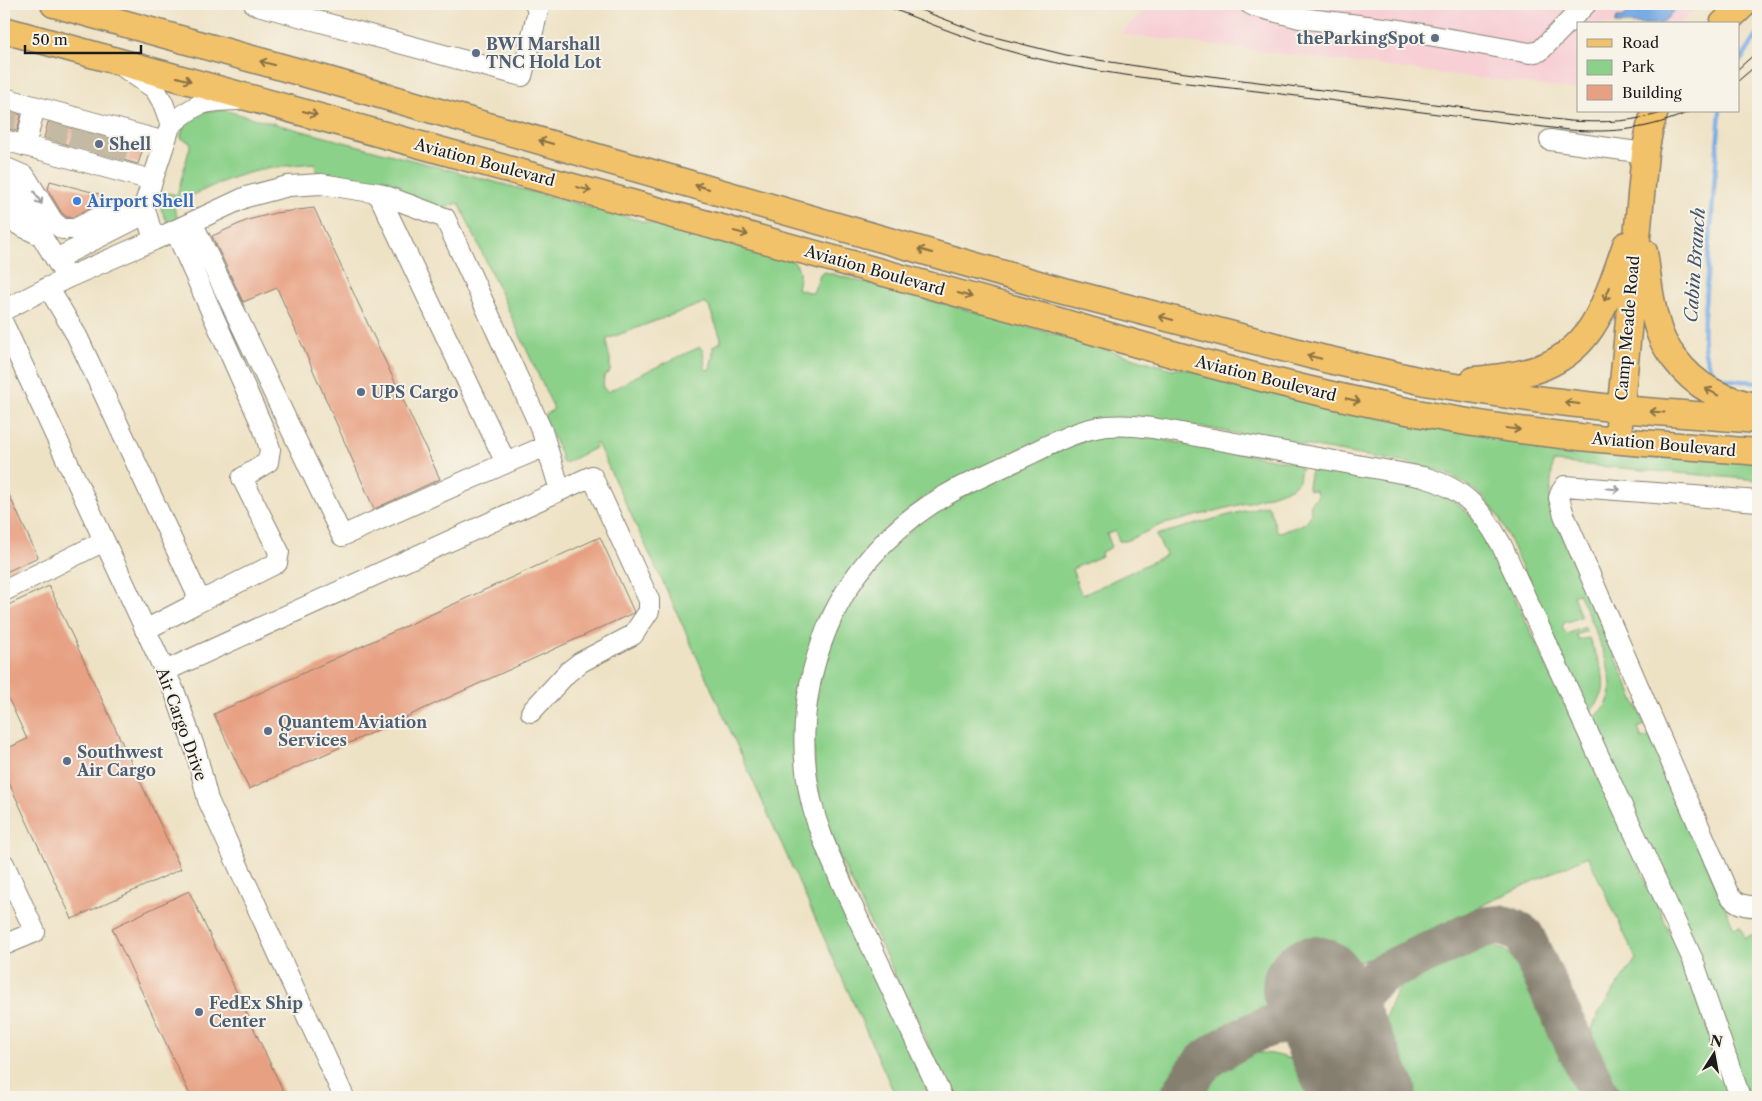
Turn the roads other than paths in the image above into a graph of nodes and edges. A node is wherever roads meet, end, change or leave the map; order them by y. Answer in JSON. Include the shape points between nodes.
{"nodes":[{"id":1,"x":54,"y":4,"type":"edge"},
{"id":2,"x":254,"y":4,"type":"edge"},
{"id":3,"x":535,"y":4,"type":"edge"},
{"id":4,"x":1250,"y":4,"type":"edge"},
{"id":5,"x":1586,"y":4,"type":"edge"},
{"id":6,"x":1744,"y":4,"type":"edge"},
{"id":7,"x":1725,"y":22,"type":"edge"},
{"id":8,"x":4,"y":30,"type":"edge"},
{"id":9,"x":111,"y":59,"type":"junction"},
{"id":10,"x":263,"y":100,"type":"junction"},
{"id":11,"x":8,"y":102,"type":"edge"},
{"id":12,"x":35,"y":107,"type":"junction"},
{"id":13,"x":1655,"y":112,"type":"edge"},
{"id":14,"x":57,"y":133,"type":"junction"},
{"id":15,"x":168,"y":134,"type":"junction"},
{"id":16,"x":4,"y":140,"type":"edge"},
{"id":17,"x":1550,"y":140,"type":"dead end"},
{"id":18,"x":99,"y":144,"type":"junction"},
{"id":19,"x":25,"y":146,"type":"junction"},
{"id":20,"x":1645,"y":153,"type":"junction"},
{"id":21,"x":4,"y":167,"type":"edge"},
{"id":22,"x":4,"y":174,"type":"edge"},
{"id":23,"x":152,"y":180,"type":"junction"},
{"id":24,"x":378,"y":193,"type":"junction"},
{"id":25,"x":4,"y":207,"type":"edge"},
{"id":26,"x":140,"y":216,"type":"junction"},
{"id":27,"x":1638,"y":216,"type":"junction"},
{"id":28,"x":183,"y":226,"type":"junction"},
{"id":29,"x":42,"y":236,"type":"junction"},
{"id":30,"x":154,"y":240,"type":"junction"},
{"id":31,"x":56,"y":259,"type":"junction"},
{"id":32,"x":67,"y":278,"type":"junction"},
{"id":33,"x":48,"y":287,"type":"junction"},
{"id":34,"x":4,"y":310,"type":"edge"},
{"id":35,"x":4,"y":325,"type":"edge"},
{"id":36,"x":1430,"y":383,"type":"junction"},
{"id":37,"x":1758,"y":407,"type":"edge"},
{"id":38,"x":1620,"y":409,"type":"junction"},
{"id":39,"x":1758,"y":420,"type":"edge"},
{"id":40,"x":1617,"y":440,"type":"junction"},
{"id":41,"x":546,"y":446,"type":"junction"},
{"id":42,"x":1758,"y":452,"type":"edge"},
{"id":43,"x":506,"y":463,"type":"junction"},
{"id":44,"x":560,"y":490,"type":"junction"},
{"id":45,"x":1758,"y":501,"type":"edge"},
{"id":46,"x":104,"y":541,"type":"junction"},
{"id":47,"x":4,"y":591,"type":"edge"},
{"id":48,"x":196,"y":604,"type":"junction"},
{"id":49,"x":145,"y":630,"type":"junction"},
{"id":50,"x":165,"y":671,"type":"junction"},
{"id":51,"x":531,"y":712,"type":"dead end"},
{"id":52,"x":4,"y":864,"type":"edge"},
{"id":53,"x":1758,"y":906,"type":"edge"},
{"id":54,"x":4,"y":945,"type":"edge"},
{"id":55,"x":344,"y":1097,"type":"edge"},
{"id":56,"x":942,"y":1097,"type":"edge"},
{"id":57,"x":1740,"y":1097,"type":"edge"}],
"edges":[{"from":36,"to":1,"type":"main road","name":"Aviation Boulevard","one_way":true,"via":[[1316,357],[1056,288]]},
{"from":2,"to":3,"type":"street","via":[[522,76],[538,11]]},
{"from":4,"to":5,"type":"street","via":[[1300,18],[1400,30],[1530,53],[1540,51]]},
{"from":6,"to":7,"type":"main road"},
{"from":8,"to":9,"type":"main road","name":"Aviation Boulevard"},
{"from":9,"to":10,"type":"main road","name":"Aviation Boulevard","one_way":true},
{"from":9,"to":15,"type":"street","via":[[156,89],[163,103]]},
{"from":10,"to":15,"type":"street","via":[[211,100],[190,108]]},
{"from":10,"to":40,"type":"main road","name":"Aviation Boulevard","one_way":true,"via":[[1252,376],[1430,416]]},
{"from":11,"to":12,"type":"street"},
{"from":12,"to":14,"type":"street"},
{"from":12,"to":19,"type":"street"},
{"from":13,"to":20,"type":"main road"},
{"from":14,"to":18,"type":"street"},
{"from":14,"to":18,"type":"street"},
{"from":14,"to":19,"type":"street"},
{"from":15,"to":18,"type":"street"},
{"from":15,"to":23,"type":"street"},
{"from":16,"to":19,"type":"street"},
{"from":17,"to":20,"type":"street"},
{"from":18,"to":23,"type":"street"},
{"from":20,"to":27,"type":"main road"},
{"from":21,"to":26,"type":"street","one_way":true,"via":[[25,176],[53,221],[62,228],[75,229],[108,213]]},
{"from":22,"to":29,"type":"street"},
{"from":23,"to":26,"type":"street"},
{"from":24,"to":28,"type":"street","via":[[321,184],[288,186],[246,197]]},
{"from":24,"to":41,"type":"street","via":[[445,218],[542,430]]},
{"from":24,"to":43,"type":"street"},
{"from":25,"to":29,"type":"street","via":[[13,222]]},
{"from":26,"to":30,"type":"street"},
{"from":26,"to":31,"type":"street"},
{"from":27,"to":36,"type":"main road","one_way":true,"via":[[1597,319],[1573,348],[1558,360],[1521,375]]},
{"from":37,"to":27,"type":"main road","one_way":true,"via":[[1701,386],[1667,349],[1658,329]]},
{"from":27,"to":38,"type":"main road","name":"Camp Meade Road"},
{"from":28,"to":30,"type":"street"},
{"from":28,"to":43,"type":"street","via":[[342,536]]},
{"from":28,"to":48,"type":"street","via":[[270,449],[268,462],[242,478],[279,552],[278,563]]},
{"from":29,"to":31,"type":"street"},
{"from":30,"to":32,"type":"street"},
{"from":31,"to":32,"type":"street"},
{"from":32,"to":33,"type":"street"},
{"from":33,"to":34,"type":"street"},
{"from":33,"to":48,"type":"street","via":[[77,336],[197,594]]},
{"from":35,"to":46,"type":"street","name":"Air Cargo Drive"},
{"from":38,"to":36,"type":"main road","name":"Aviation Boulevard","one_way":true},
{"from":39,"to":38,"type":"main road","name":"Aviation Boulevard","one_way":true},
{"from":38,"to":40,"type":"main road","name":"Camp Meade Road"},
{"from":40,"to":42,"type":"main road","name":"Aviation Boulevard"},
{"from":41,"to":43,"type":"street"},
{"from":41,"to":44,"type":"street"},
{"from":44,"to":50,"type":"street"},
{"from":44,"to":51,"type":"street","via":[[592,476],[649,600],[649,611],[633,635],[581,662]]},
{"from":53,"to":45,"type":"street","one_way":true,"via":[[1738,903],[1728,893],[1559,498],[1565,486]]},
{"from":46,"to":47,"type":"street"},
{"from":46,"to":49,"type":"street","name":"Air Cargo Drive"},
{"from":48,"to":49,"type":"street"},
{"from":49,"to":50,"type":"street","name":"Air Cargo Drive"},
{"from":50,"to":55,"type":"street","name":"Air Cargo Drive","via":[[196,752],[208,800]]},
{"from":52,"to":54,"type":"street","via":[[35,932]]},
{"from":56,"to":57,"type":"street","via":[[837,872],[814,812],[806,768],[804,729],[815,662],[830,622],[850,586],[885,541],[916,514],[964,486],[1066,437],[1092,429],[1120,426],[1423,477],[1460,493],[1481,511],[1501,544],[1693,960]]}]}
